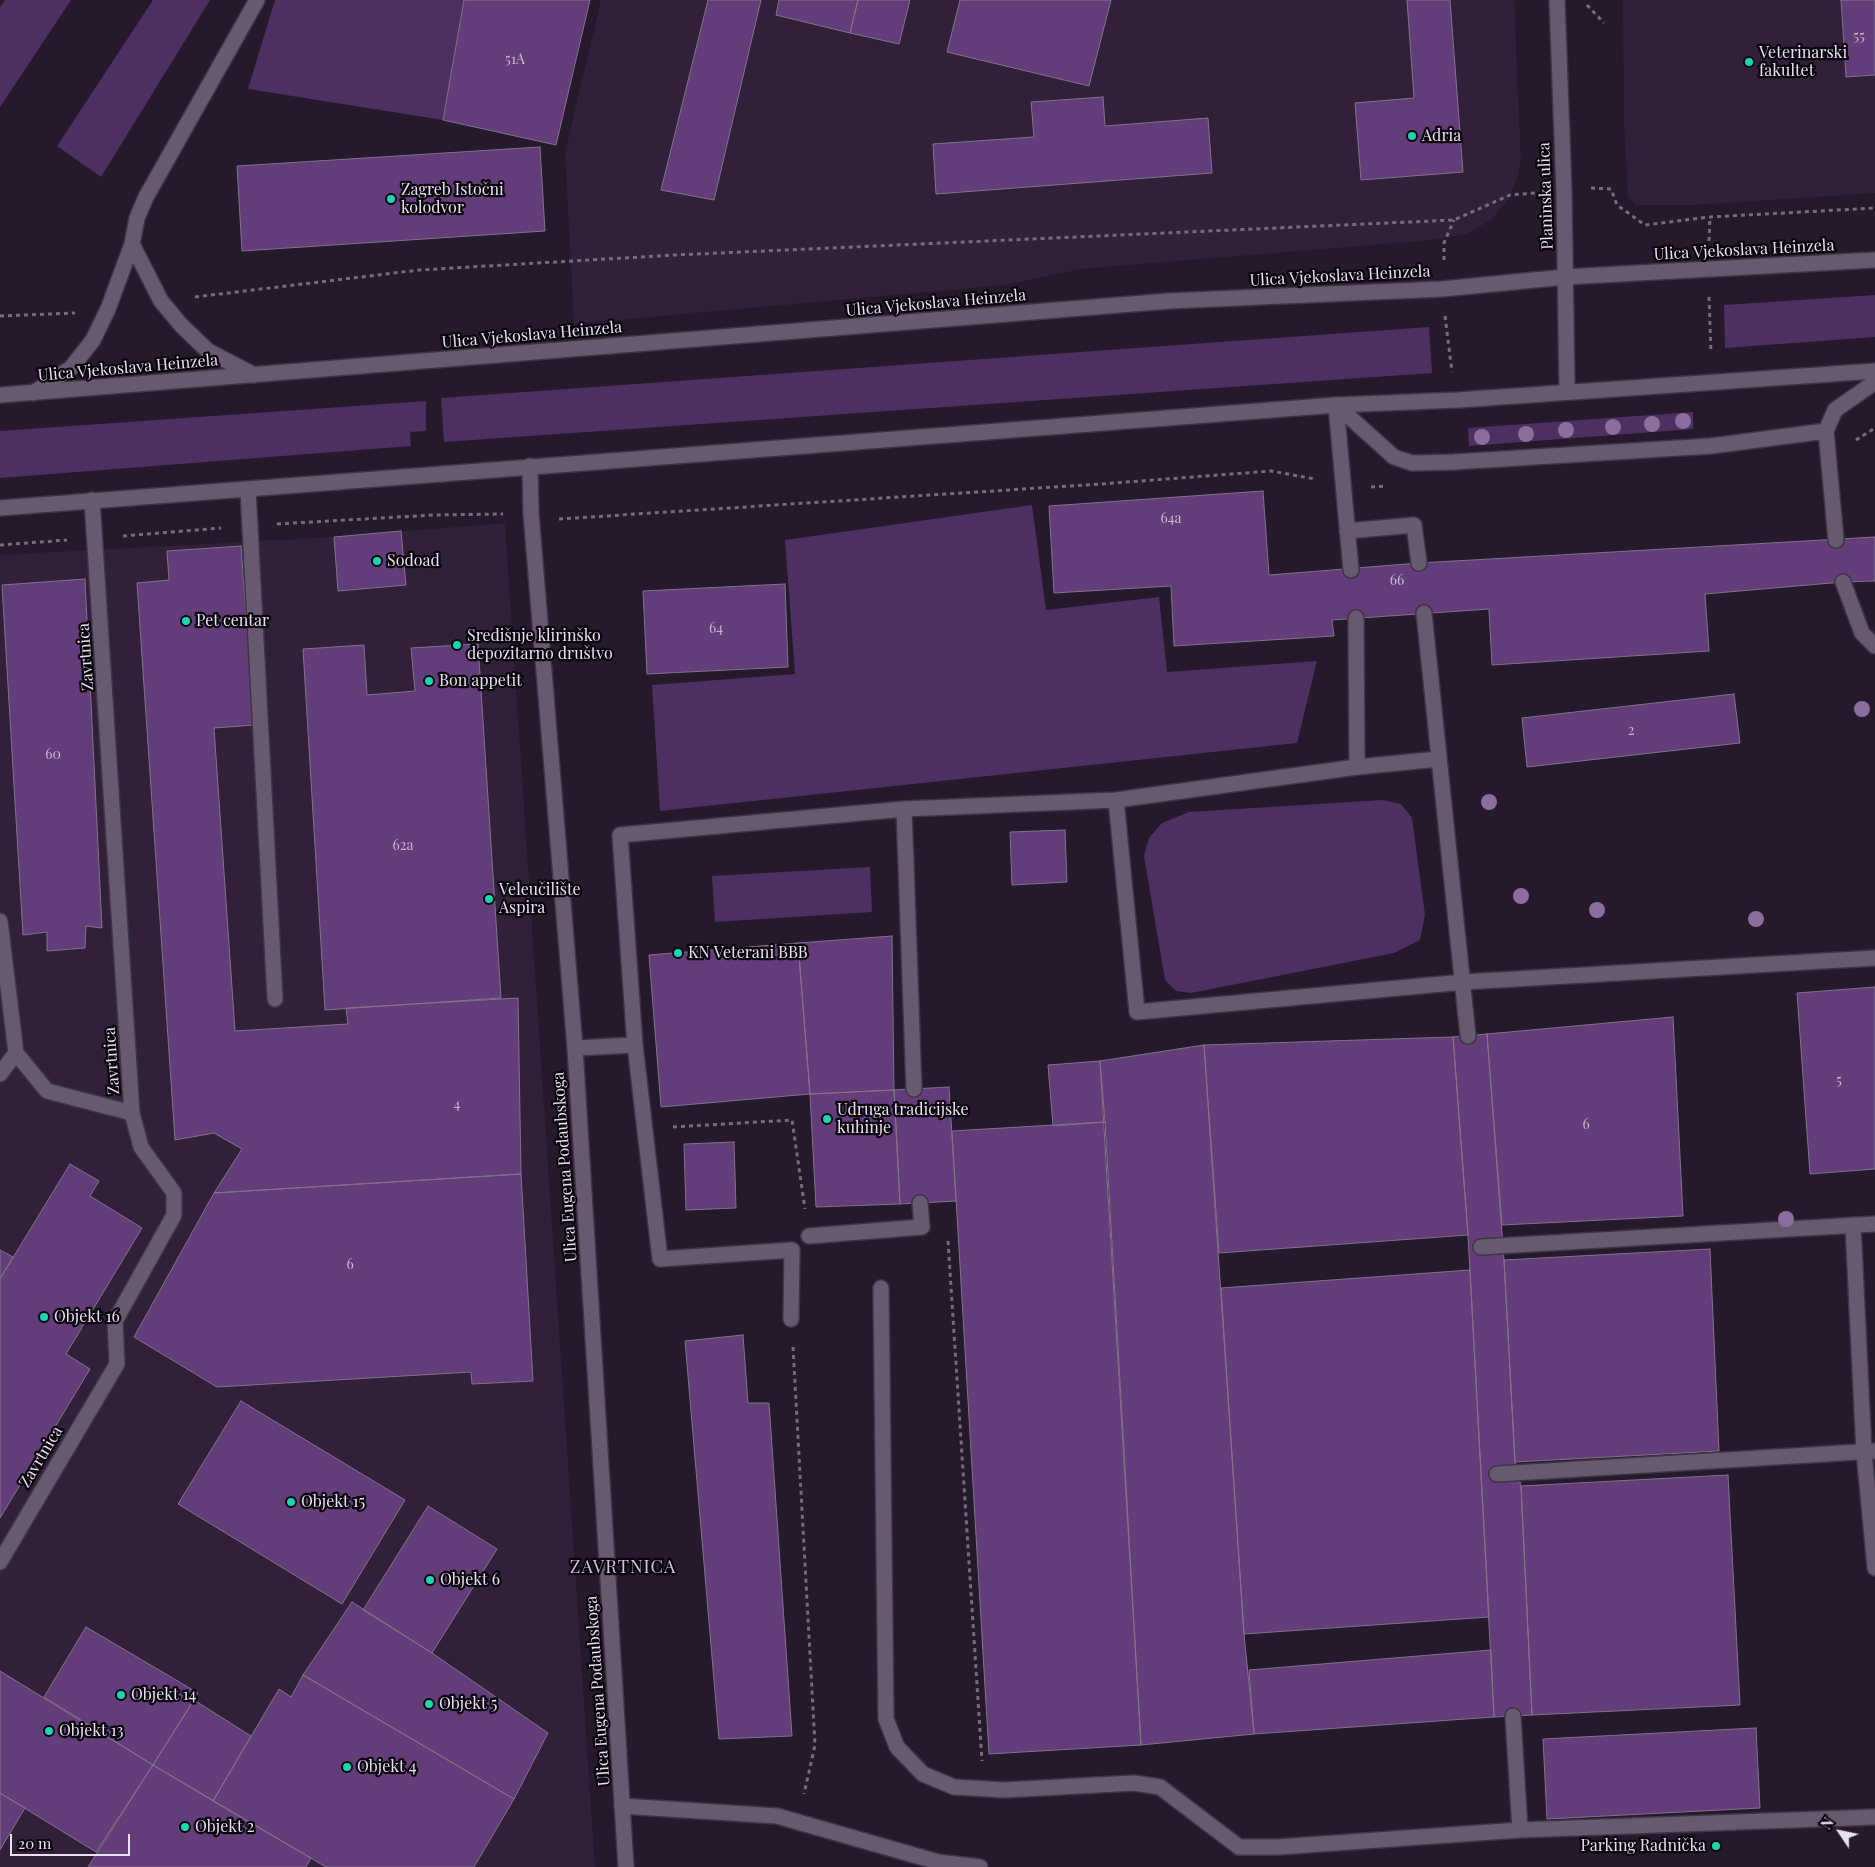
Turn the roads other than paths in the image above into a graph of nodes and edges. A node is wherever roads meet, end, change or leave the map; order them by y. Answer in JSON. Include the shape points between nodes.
{"nodes":[{"id":1,"x":257,"y":0,"type":"edge"},
{"id":2,"x":1557,"y":0,"type":"edge"},
{"id":3,"x":132,"y":244,"type":"junction"},
{"id":4,"x":1875,"y":260,"type":"edge"},
{"id":5,"x":1566,"y":277,"type":"junction"},
{"id":6,"x":1875,"y":371,"type":"edge"},
{"id":7,"x":254,"y":375,"type":"junction"},
{"id":8,"x":1875,"y":382,"type":"edge"},
{"id":9,"x":1567,"y":391,"type":"junction"},
{"id":10,"x":33,"y":393,"type":"junction"},
{"id":11,"x":0,"y":395,"type":"edge"},
{"id":12,"x":1336,"y":405,"type":"junction"},
{"id":13,"x":1826,"y":431,"type":"junction"},
{"id":14,"x":530,"y":466,"type":"junction"},
{"id":15,"x":248,"y":490,"type":"junction"},
{"id":16,"x":92,"y":500,"type":"junction"},
{"id":17,"x":0,"y":508,"type":"edge"},
{"id":18,"x":1347,"y":530,"type":"junction"},
{"id":19,"x":1836,"y":540,"type":"dead end"},
{"id":20,"x":1419,"y":563,"type":"dead end"},
{"id":21,"x":1351,"y":570,"type":"dead end"},
{"id":22,"x":1843,"y":582,"type":"dead end"},
{"id":23,"x":1424,"y":614,"type":"dead end"},
{"id":24,"x":1356,"y":618,"type":"dead end"},
{"id":25,"x":1875,"y":646,"type":"edge"},
{"id":26,"x":1439,"y":760,"type":"junction"},
{"id":27,"x":1357,"y":767,"type":"junction"},
{"id":28,"x":1116,"y":800,"type":"junction"},
{"id":29,"x":904,"y":808,"type":"junction"},
{"id":30,"x":0,"y":921,"type":"edge"},
{"id":31,"x":1875,"y":958,"type":"edge"},
{"id":32,"x":1464,"y":982,"type":"junction"},
{"id":33,"x":274,"y":999,"type":"dead end"},
{"id":34,"x":1468,"y":1036,"type":"dead end"},
{"id":35,"x":635,"y":1045,"type":"junction"},
{"id":36,"x":575,"y":1048,"type":"junction"},
{"id":37,"x":16,"y":1053,"type":"junction"},
{"id":38,"x":0,"y":1074,"type":"edge"},
{"id":39,"x":914,"y":1090,"type":"dead end"},
{"id":40,"x":132,"y":1113,"type":"junction"},
{"id":41,"x":920,"y":1203,"type":"dead end"},
{"id":42,"x":1875,"y":1224,"type":"edge"},
{"id":43,"x":1853,"y":1225,"type":"junction"},
{"id":44,"x":808,"y":1236,"type":"road end"},
{"id":45,"x":1481,"y":1247,"type":"dead end"},
{"id":46,"x":881,"y":1288,"type":"dead end"},
{"id":47,"x":791,"y":1319,"type":"road end"},
{"id":48,"x":1870,"y":1451,"type":"edge"},
{"id":49,"x":1497,"y":1474,"type":"dead end"},
{"id":50,"x":0,"y":1562,"type":"edge"},
{"id":51,"x":1875,"y":1568,"type":"edge"},
{"id":52,"x":1513,"y":1716,"type":"dead end"},
{"id":53,"x":622,"y":1806,"type":"junction"},
{"id":54,"x":1875,"y":1817,"type":"edge"},
{"id":55,"x":1520,"y":1830,"type":"junction"},
{"id":56,"x":626,"y":1867,"type":"edge"},
{"id":57,"x":980,"y":1867,"type":"edge"}],
"edges":[{"from":1,"to":3,"type":"main road","via":[[146,197],[137,218]]},
{"from":2,"to":5,"type":"main road","name":"Planinska ulica"},
{"from":3,"to":7,"type":"main road","via":[[161,302],[182,326],[208,351]]},
{"from":3,"to":10,"type":"main road","via":[[93,340],[71,368]]},
{"from":4,"to":5,"type":"main road","name":"Ulica Vjekoslava Heinzela"},
{"from":5,"to":7,"type":"main road","name":"Ulica Vjekoslava Heinzela","via":[[1442,289],[1170,301]]},
{"from":5,"to":9,"type":"main road","name":"Planinska ulica"},
{"from":6,"to":9,"type":"main road"},
{"from":7,"to":10,"type":"main road","name":"Ulica Vjekoslava Heinzela"},
{"from":8,"to":13,"type":"main road","via":[[1836,410]]},
{"from":9,"to":12,"type":"main road"},
{"from":10,"to":11,"type":"main road","name":"Ulica Vjekoslava Heinzela"},
{"from":12,"to":13,"type":"main road","via":[[1394,457],[1412,463],[1711,446]]},
{"from":12,"to":14,"type":"main road"},
{"from":12,"to":18,"type":"main road"},
{"from":13,"to":19,"type":"main road"},
{"from":14,"to":15,"type":"main road"},
{"from":14,"to":36,"type":"main road","name":"Ulica Eugena Podaubskoga"},
{"from":15,"to":16,"type":"main road"},
{"from":15,"to":33,"type":"main road"},
{"from":16,"to":17,"type":"main road"},
{"from":16,"to":40,"type":"main road","name":"Zavrtnica"},
{"from":18,"to":20,"type":"main road","via":[[1414,525]]},
{"from":18,"to":21,"type":"main road"},
{"from":22,"to":25,"type":"main road","via":[[1862,633]]},
{"from":23,"to":26,"type":"main road"},
{"from":24,"to":27,"type":"main road"},
{"from":26,"to":27,"type":"main road"},
{"from":26,"to":32,"type":"main road"},
{"from":27,"to":28,"type":"main road"},
{"from":28,"to":29,"type":"main road"},
{"from":28,"to":32,"type":"main road","via":[[1137,1012]]},
{"from":29,"to":35,"type":"main road","via":[[620,835]]},
{"from":29,"to":39,"type":"main road"},
{"from":30,"to":37,"type":"main road"},
{"from":31,"to":32,"type":"main road"},
{"from":32,"to":34,"type":"main road"},
{"from":35,"to":36,"type":"main road"},
{"from":35,"to":47,"type":"main road","via":[[660,1260],[792,1250]]},
{"from":36,"to":53,"type":"main road","name":"Ulica Eugena Podaubskoga"},
{"from":37,"to":38,"type":"main road"},
{"from":37,"to":40,"type":"main road","via":[[47,1091]]},
{"from":40,"to":50,"type":"main road","name":"Zavrtnica","via":[[141,1147],[174,1193],[174,1215],[114,1321],[117,1364]]},
{"from":41,"to":44,"type":"main road","via":[[922,1227]]},
{"from":42,"to":43,"type":"main road"},
{"from":43,"to":45,"type":"main road"},
{"from":43,"to":48,"type":"main road"},
{"from":46,"to":55,"type":"main road","via":[[886,1719],[897,1747],[923,1774],[954,1787],[984,1789],[1134,1783],[1160,1787],[1240,1847],[1278,1848]]},
{"from":48,"to":49,"type":"main road"},
{"from":48,"to":51,"type":"main road"},
{"from":52,"to":55,"type":"main road"},
{"from":53,"to":56,"type":"main road","name":"Ulica Eugena Podaubskoga"},
{"from":53,"to":57,"type":"main road","via":[[777,1816],[938,1862]]},
{"from":54,"to":55,"type":"main road"}]}
